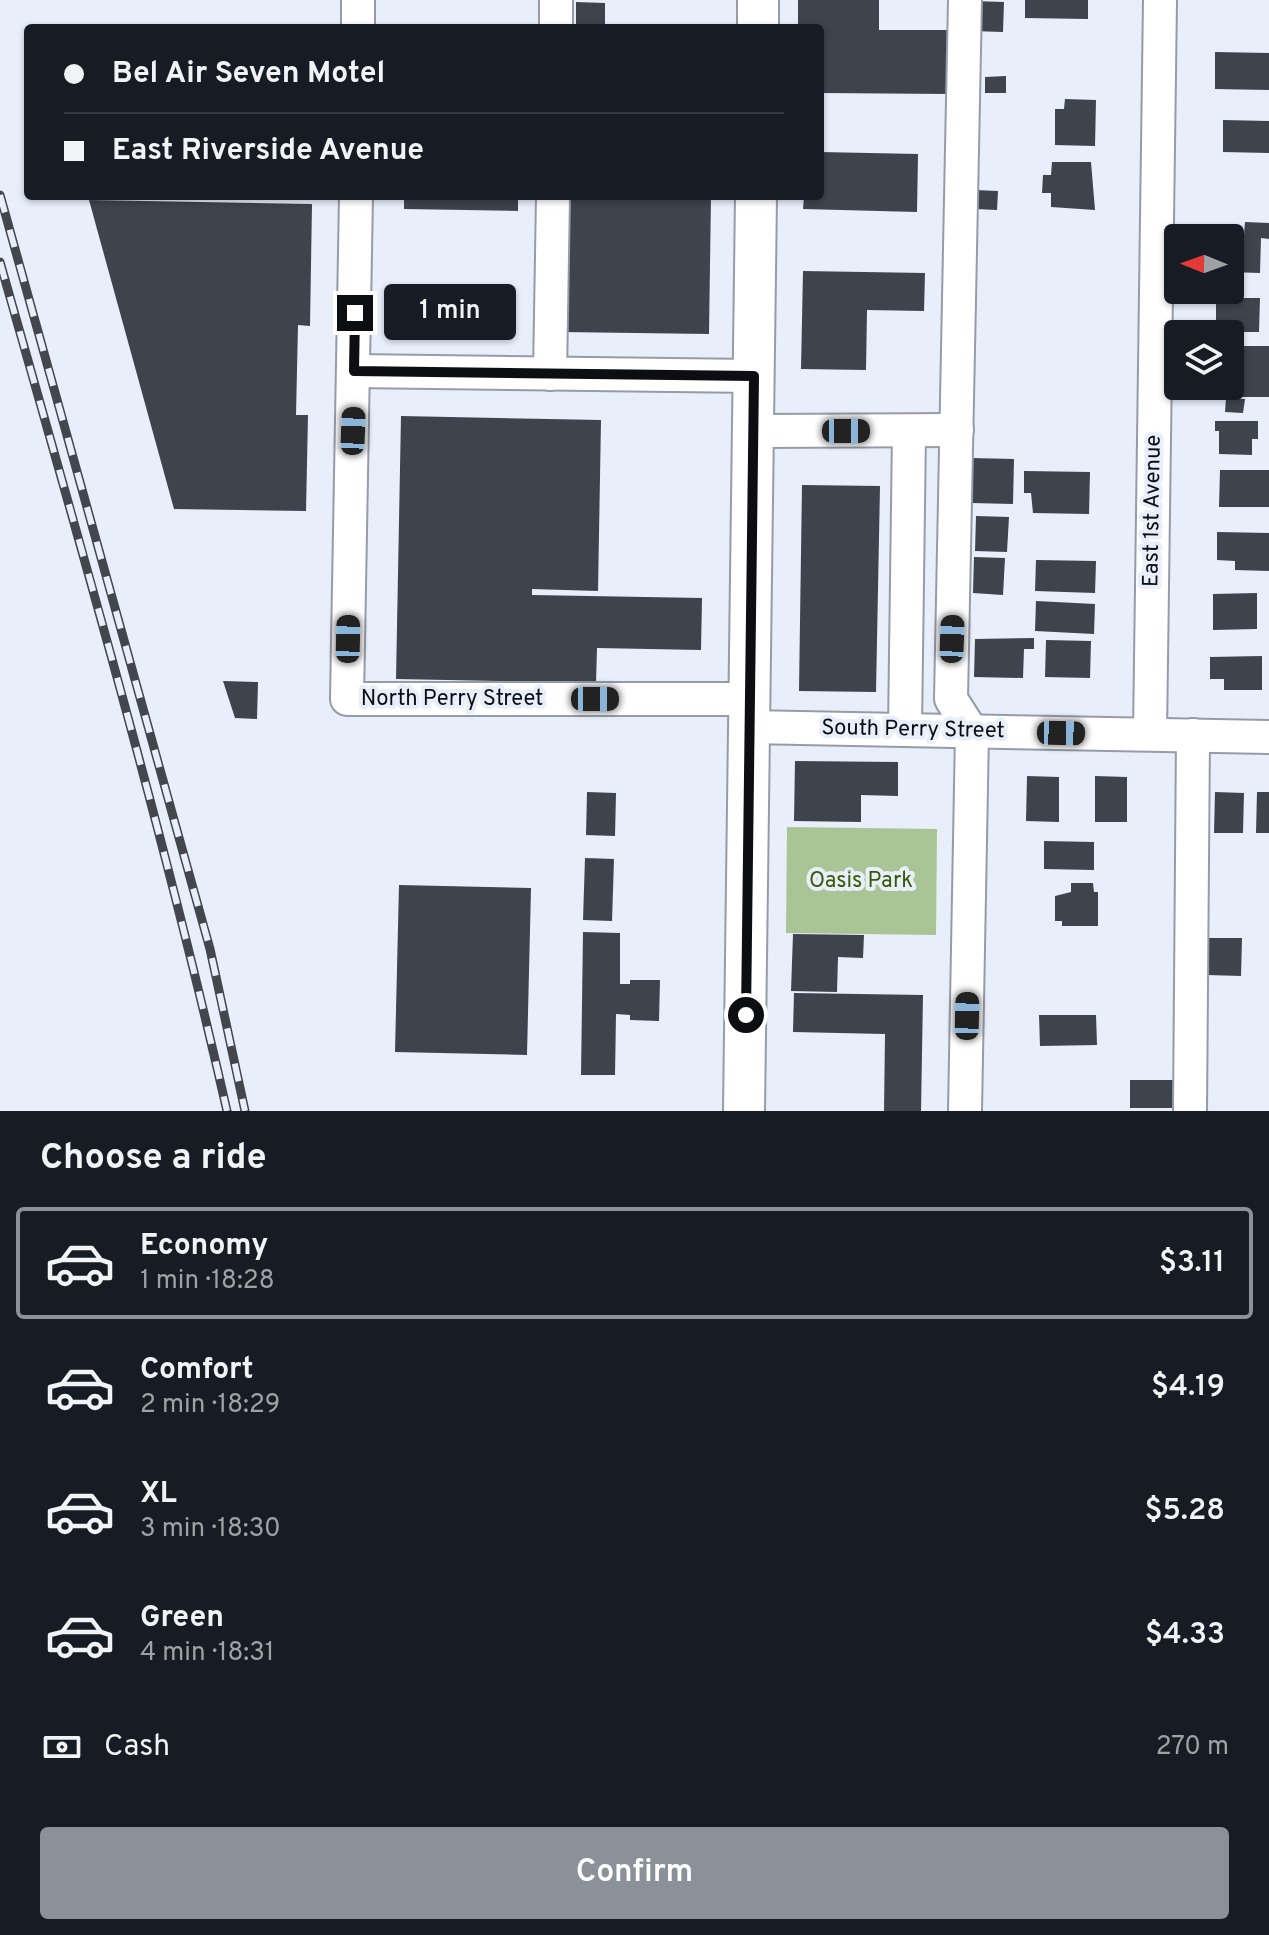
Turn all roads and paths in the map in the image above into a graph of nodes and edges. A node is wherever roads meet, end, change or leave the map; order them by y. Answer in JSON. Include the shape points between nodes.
{"nodes":[{"id":1,"x":358,"y":0,"type":"edge"},
{"id":2,"x":556,"y":0,"type":"edge"},
{"id":3,"x":758,"y":0,"type":"edge"},
{"id":4,"x":965,"y":0,"type":"edge"},
{"id":5,"x":1160,"y":0,"type":"edge"},
{"id":6,"x":358,"y":24,"type":"edge"},
{"id":7,"x":556,"y":24,"type":"edge"},
{"id":8,"x":758,"y":24,"type":"edge"},
{"id":9,"x":356,"y":200,"type":"edge"},
{"id":10,"x":553,"y":200,"type":"edge"},
{"id":11,"x":756,"y":200,"type":"edge"},
{"id":12,"x":354,"y":371,"type":"junction"},
{"id":13,"x":550,"y":374,"type":"junction"},
{"id":14,"x":754,"y":376,"type":"junction"},
{"id":15,"x":957,"y":430,"type":"junction"},
{"id":16,"x":753,"y":431,"type":"junction"},
{"id":17,"x":909,"y":431,"type":"junction"},
{"id":18,"x":749,"y":713,"type":"junction"},
{"id":19,"x":905,"y":730,"type":"junction"},
{"id":20,"x":972,"y":732,"type":"junction"},
{"id":21,"x":1150,"y":734,"type":"junction"},
{"id":22,"x":1193,"y":735,"type":"junction"},
{"id":23,"x":1269,"y":737,"type":"edge"},
{"id":24,"x":744,"y":1111,"type":"edge"},
{"id":25,"x":965,"y":1111,"type":"edge"},
{"id":26,"x":1190,"y":1111,"type":"edge"}],
"edges":[{"from":1,"to":6,"type":"street"},
{"from":2,"to":7,"type":"street"},
{"from":3,"to":8,"type":"main road"},
{"from":4,"to":15,"type":"street"},
{"from":5,"to":21,"type":"street","name":"East 1st Avenue"},
{"from":9,"to":12,"type":"street"},
{"from":10,"to":13,"type":"street"},
{"from":11,"to":14,"type":"main road"},
{"from":12,"to":13,"type":"street"},
{"from":12,"to":18,"type":"street","name":"North Perry Street","via":[[347,699]]},
{"from":13,"to":14,"type":"street"},
{"from":14,"to":16,"type":"main road"},
{"from":15,"to":17,"type":"street"},
{"from":15,"to":20,"type":"street","via":[[951,699]]},
{"from":16,"to":17,"type":"street"},
{"from":16,"to":18,"type":"main road"},
{"from":17,"to":19,"type":"street"},
{"from":18,"to":19,"type":"street","name":"South Perry Street"},
{"from":18,"to":24,"type":"main road"},
{"from":19,"to":20,"type":"street","name":"South Perry Street"},
{"from":20,"to":21,"type":"street","name":"South Perry Street"},
{"from":20,"to":25,"type":"street"},
{"from":21,"to":22,"type":"street","name":"South Perry Street"},
{"from":22,"to":23,"type":"street","name":"South Perry Street"},
{"from":22,"to":26,"type":"street"}]}
